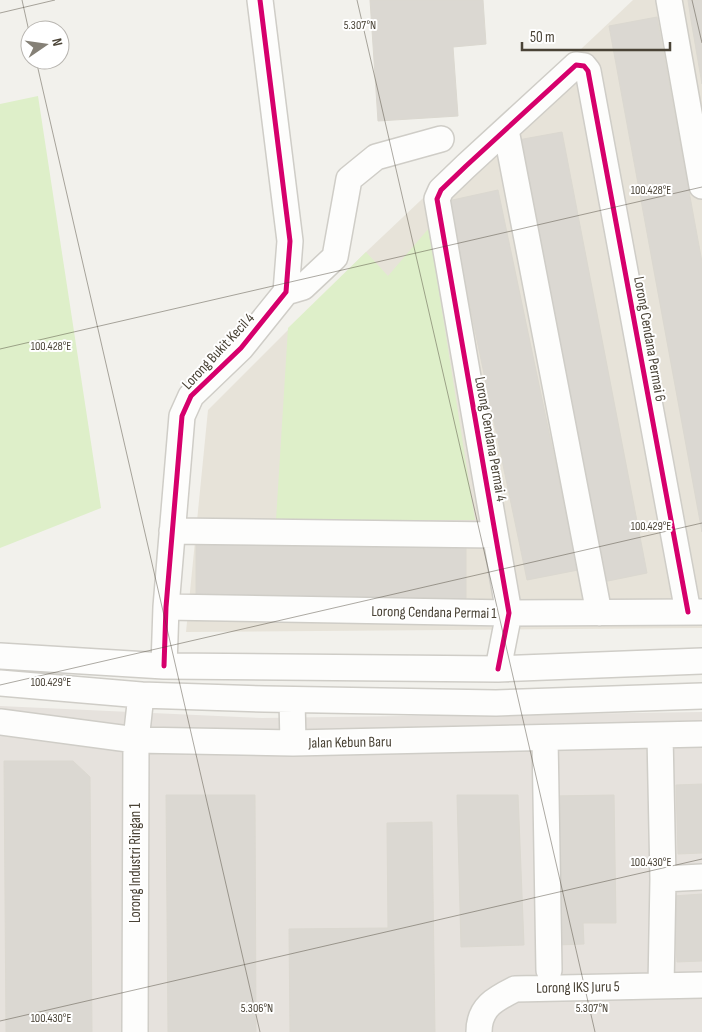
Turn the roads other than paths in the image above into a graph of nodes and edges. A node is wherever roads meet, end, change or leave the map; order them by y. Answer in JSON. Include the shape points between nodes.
{"nodes":[{"id":1,"x":260,"y":0,"type":"edge"},
{"id":2,"x":669,"y":0,"type":"edge"},
{"id":3,"x":506,"y":130,"type":"junction"},
{"id":4,"x":441,"y":139,"type":"dead end"},
{"id":5,"x":702,"y":186,"type":"edge"},
{"id":6,"x":286,"y":292,"type":"junction"},
{"id":7,"x":172,"y":531,"type":"junction"},
{"id":8,"x":495,"y":534,"type":"junction"},
{"id":9,"x":166,"y":608,"type":"junction"},
{"id":10,"x":695,"y":612,"type":"edge"},
{"id":11,"x":599,"y":613,"type":"junction"},
{"id":12,"x":509,"y":614,"type":"junction"},
{"id":13,"x":0,"y":656,"type":"edge"},
{"id":14,"x":702,"y":661,"type":"edge"},
{"id":15,"x":164,"y":666,"type":"junction"},
{"id":16,"x":498,"y":670,"type":"junction"},
{"id":17,"x":0,"y":683,"type":"edge"},
{"id":18,"x":141,"y":695,"type":"junction"},
{"id":19,"x":702,"y":696,"type":"edge"},
{"id":20,"x":292,"y":700,"type":"junction"},
{"id":21,"x":0,"y":722,"type":"edge"},
{"id":22,"x":702,"y":734,"type":"edge"},
{"id":23,"x":660,"y":735,"type":"junction"},
{"id":24,"x":545,"y":738,"type":"junction"},
{"id":25,"x":136,"y":740,"type":"junction"},
{"id":26,"x":293,"y":743,"type":"junction"},
{"id":27,"x":702,"y":877,"type":"edge"},
{"id":28,"x":662,"y":880,"type":"junction"},
{"id":29,"x":549,"y":970,"type":"dead end"},
{"id":30,"x":702,"y":985,"type":"edge"},
{"id":31,"x":661,"y":986,"type":"junction"},
{"id":32,"x":134,"y":1032,"type":"edge"},
{"id":33,"x":479,"y":1032,"type":"edge"}],
"edges":[{"from":1,"to":6,"type":"street","via":[[290,241]]},
{"from":2,"to":5,"type":"street"},
{"from":3,"to":8,"type":"street","name":"Lorong Cendana Permai 4","via":[[441,190],[437,199]]},
{"from":3,"to":10,"type":"street","name":"Lorong Cendana Permai 6","via":[[576,66],[584,66],[588,71]]},
{"from":3,"to":11,"type":"street"},
{"from":4,"to":6,"type":"street","via":[[376,157],[349,179],[335,257],[303,287]]},
{"from":6,"to":7,"type":"street","name":"Lorong Bukit Kecil 4","via":[[242,348],[191,396],[182,416]]},
{"from":7,"to":8,"type":"street"},
{"from":7,"to":9,"type":"street","name":"Lorong Bukit Kecil 4"},
{"from":8,"to":12,"type":"street","name":"Lorong Cendana Permai 4"},
{"from":9,"to":12,"type":"street","name":"Lorong Cendana Permai 1"},
{"from":9,"to":15,"type":"street","name":"Lorong Bukit Kecil 4"},
{"from":10,"to":11,"type":"street","name":"Lorong Cendana Permai 1"},
{"from":11,"to":12,"type":"street","name":"Lorong Cendana Permai 1"},
{"from":12,"to":16,"type":"street","name":"Lorong Cendana Permai 4"},
{"from":13,"to":15,"type":"street"},
{"from":14,"to":16,"type":"street"},
{"from":15,"to":16,"type":"street"},
{"from":17,"to":18,"type":"street"},
{"from":18,"to":20,"type":"street"},
{"from":18,"to":25,"type":"street","name":"Lorong Industri Ringan 1"},
{"from":19,"to":20,"type":"street","via":[[496,703]]},
{"from":20,"to":26,"type":"street"},
{"from":21,"to":25,"type":"street","name":"Jalan Kebun Baru"},
{"from":22,"to":23,"type":"street","name":"Jalan Kebun Baru"},
{"from":23,"to":24,"type":"street","name":"Jalan Kebun Baru"},
{"from":23,"to":28,"type":"street"},
{"from":24,"to":26,"type":"street","name":"Jalan Kebun Baru"},
{"from":24,"to":29,"type":"street"},
{"from":25,"to":26,"type":"street","name":"Jalan Kebun Baru"},
{"from":25,"to":32,"type":"street","name":"Lorong Industri Ringan 1"},
{"from":27,"to":28,"type":"street"},
{"from":28,"to":31,"type":"street"},
{"from":30,"to":31,"type":"street","name":"Lorong IKS Juru 5"},
{"from":31,"to":33,"type":"street","name":"Lorong IKS Juru 5","via":[[515,988],[495,998],[479,1018]]}]}
